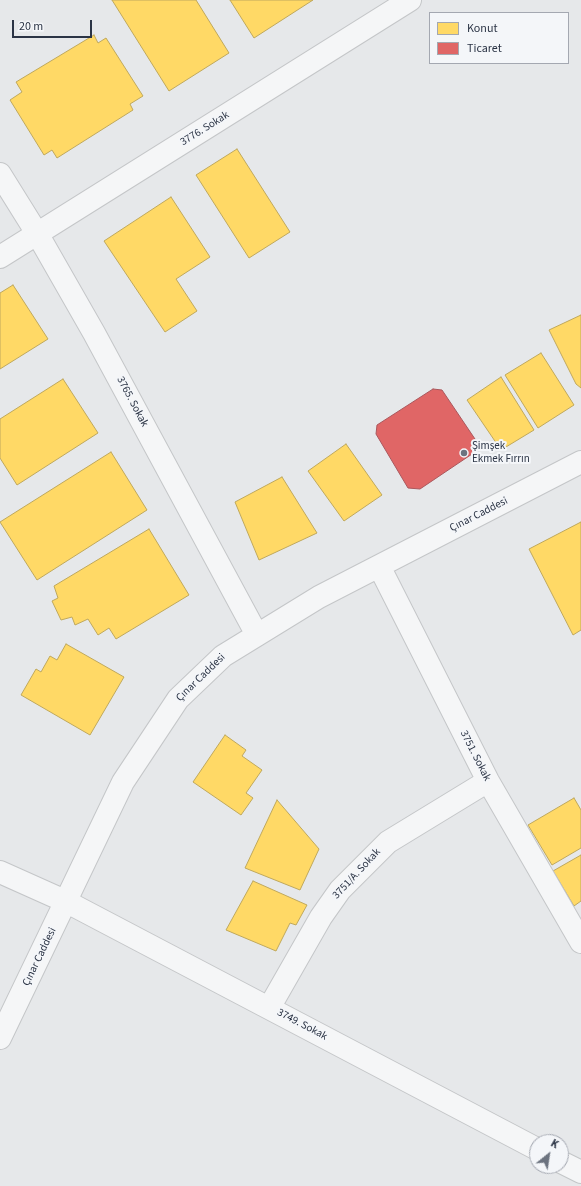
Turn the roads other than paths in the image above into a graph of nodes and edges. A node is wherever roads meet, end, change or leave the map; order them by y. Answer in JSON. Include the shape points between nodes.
{"nodes":[{"id":1,"x":410,"y":0,"type":"edge"},
{"id":2,"x":0,"y":174,"type":"edge"},
{"id":3,"x":38,"y":235,"type":"junction"},
{"id":4,"x":0,"y":257,"type":"edge"},
{"id":5,"x":578,"y":470,"type":"edge"},
{"id":6,"x":379,"y":566,"type":"junction"},
{"id":7,"x":257,"y":635,"type":"junction"},
{"id":8,"x":488,"y":781,"type":"junction"},
{"id":9,"x":0,"y":872,"type":"edge"},
{"id":10,"x":66,"y":902,"type":"junction"},
{"id":11,"x":581,"y":942,"type":"edge"},
{"id":12,"x":269,"y":1008,"type":"junction"},
{"id":13,"x":0,"y":1038,"type":"edge"},
{"id":14,"x":529,"y":1145,"type":"edge"},
{"id":15,"x":569,"y":1166,"type":"edge"},
{"id":16,"x":581,"y":1172,"type":"edge"}],
"edges":[{"from":1,"to":3,"type":"street","name":"3776. Sokak"},
{"from":2,"to":3,"type":"street","name":"3765. Sokak"},
{"from":3,"to":4,"type":"street","name":"3776. Sokak"},
{"from":3,"to":7,"type":"street","name":"3765. Sokak","via":[[94,333]]},
{"from":5,"to":6,"type":"street","name":"Çınar Caddesi"},
{"from":6,"to":7,"type":"street","name":"Çınar Caddesi","via":[[319,597]]},
{"from":6,"to":8,"type":"street","name":"3751. Sokak"},
{"from":7,"to":10,"type":"street","name":"Çınar Caddesi","via":[[223,656],[178,699],[123,782]]},
{"from":8,"to":11,"type":"street","name":"3751. Sokak"},
{"from":8,"to":12,"type":"street","name":"3751/A. Sokak","via":[[388,842],[340,890],[321,917]]},
{"from":9,"to":10,"type":"street","name":"3749. Sokak"},
{"from":10,"to":12,"type":"street","name":"3749. Sokak"},
{"from":10,"to":13,"type":"street","name":"Çınar Caddesi"},
{"from":12,"to":14,"type":"street","name":"3749. Sokak"},
{"from":15,"to":16,"type":"street"}]}
